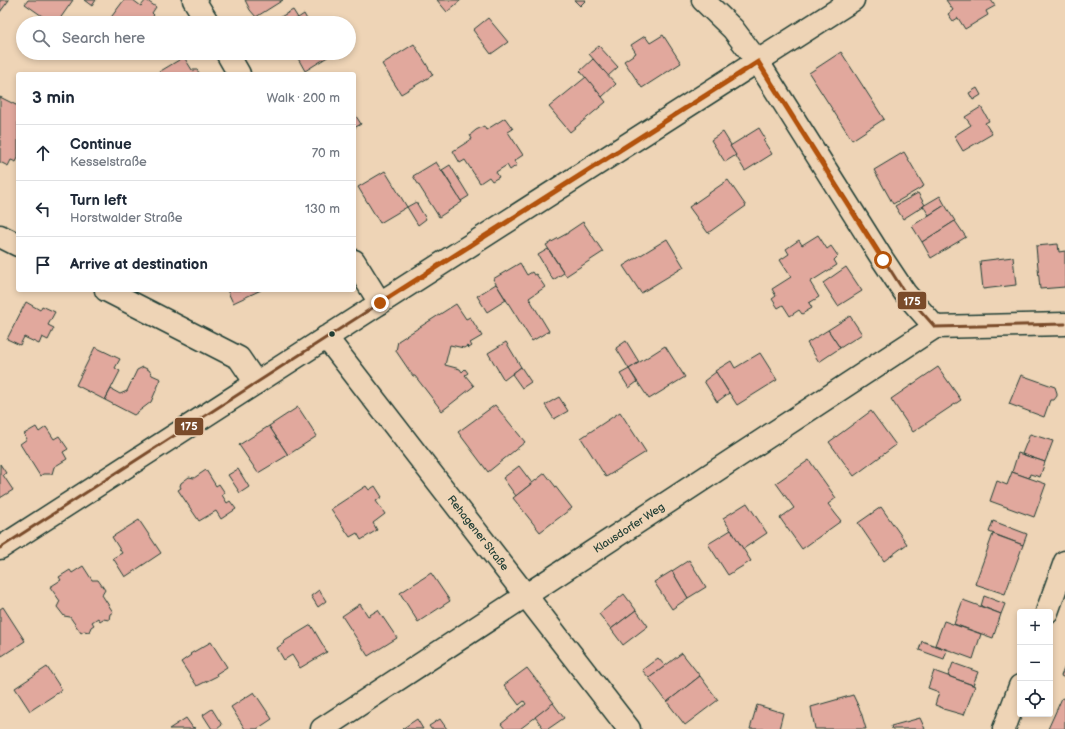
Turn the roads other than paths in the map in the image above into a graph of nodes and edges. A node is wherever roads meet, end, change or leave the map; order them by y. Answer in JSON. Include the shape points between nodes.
{"nodes":[{"id":1,"x":194,"y":0,"type":"edge"},
{"id":2,"x":703,"y":0,"type":"edge"},
{"id":3,"x":853,"y":0,"type":"edge"},
{"id":4,"x":204,"y":16,"type":"edge"},
{"id":5,"x":230,"y":60,"type":"edge"},
{"id":6,"x":758,"y":62,"type":"junction"},
{"id":7,"x":238,"y":72,"type":"edge"},
{"id":8,"x":0,"y":236,"type":"edge"},
{"id":9,"x":16,"y":244,"type":"edge"},
{"id":10,"x":356,"y":264,"type":"edge"},
{"id":11,"x":110,"y":292,"type":"edge"},
{"id":12,"x":380,"y":303,"type":"junction"},
{"id":13,"x":1065,"y":324,"type":"edge"},
{"id":14,"x":935,"y":327,"type":"junction"},
{"id":15,"x":326,"y":337,"type":"junction"},
{"id":16,"x":256,"y":383,"type":"junction"},
{"id":17,"x":0,"y":548,"type":"edge"},
{"id":18,"x":1065,"y":562,"type":"edge"},
{"id":19,"x":526,"y":595,"type":"junction"},
{"id":20,"x":1048,"y":609,"type":"edge"},
{"id":21,"x":1017,"y":694,"type":"edge"},
{"id":22,"x":322,"y":729,"type":"edge"},
{"id":23,"x":629,"y":729,"type":"edge"},
{"id":24,"x":1004,"y":729,"type":"edge"}],
"edges":[{"from":1,"to":4,"type":"street"},
{"from":2,"to":6,"type":"street","via":[[733,29]]},
{"from":3,"to":6,"type":"street"},
{"from":5,"to":7,"type":"street"},
{"from":6,"to":12,"type":"street"},
{"from":6,"to":14,"type":"street","via":[[905,293]]},
{"from":8,"to":9,"type":"street"},
{"from":10,"to":12,"type":"street"},
{"from":11,"to":16,"type":"street","via":[[239,358]]},
{"from":12,"to":15,"type":"street"},
{"from":13,"to":14,"type":"street"},
{"from":14,"to":19,"type":"street","name":"Klausdorfer Weg"},
{"from":15,"to":16,"type":"street"},
{"from":15,"to":19,"type":"street","name":"Rehagener Straße"},
{"from":16,"to":17,"type":"street"},
{"from":18,"to":20,"type":"street"},
{"from":19,"to":22,"type":"street","name":"Klausdorfer Weg"},
{"from":19,"to":23,"type":"street","name":"Rehagener Straße"},
{"from":21,"to":24,"type":"street"}]}
